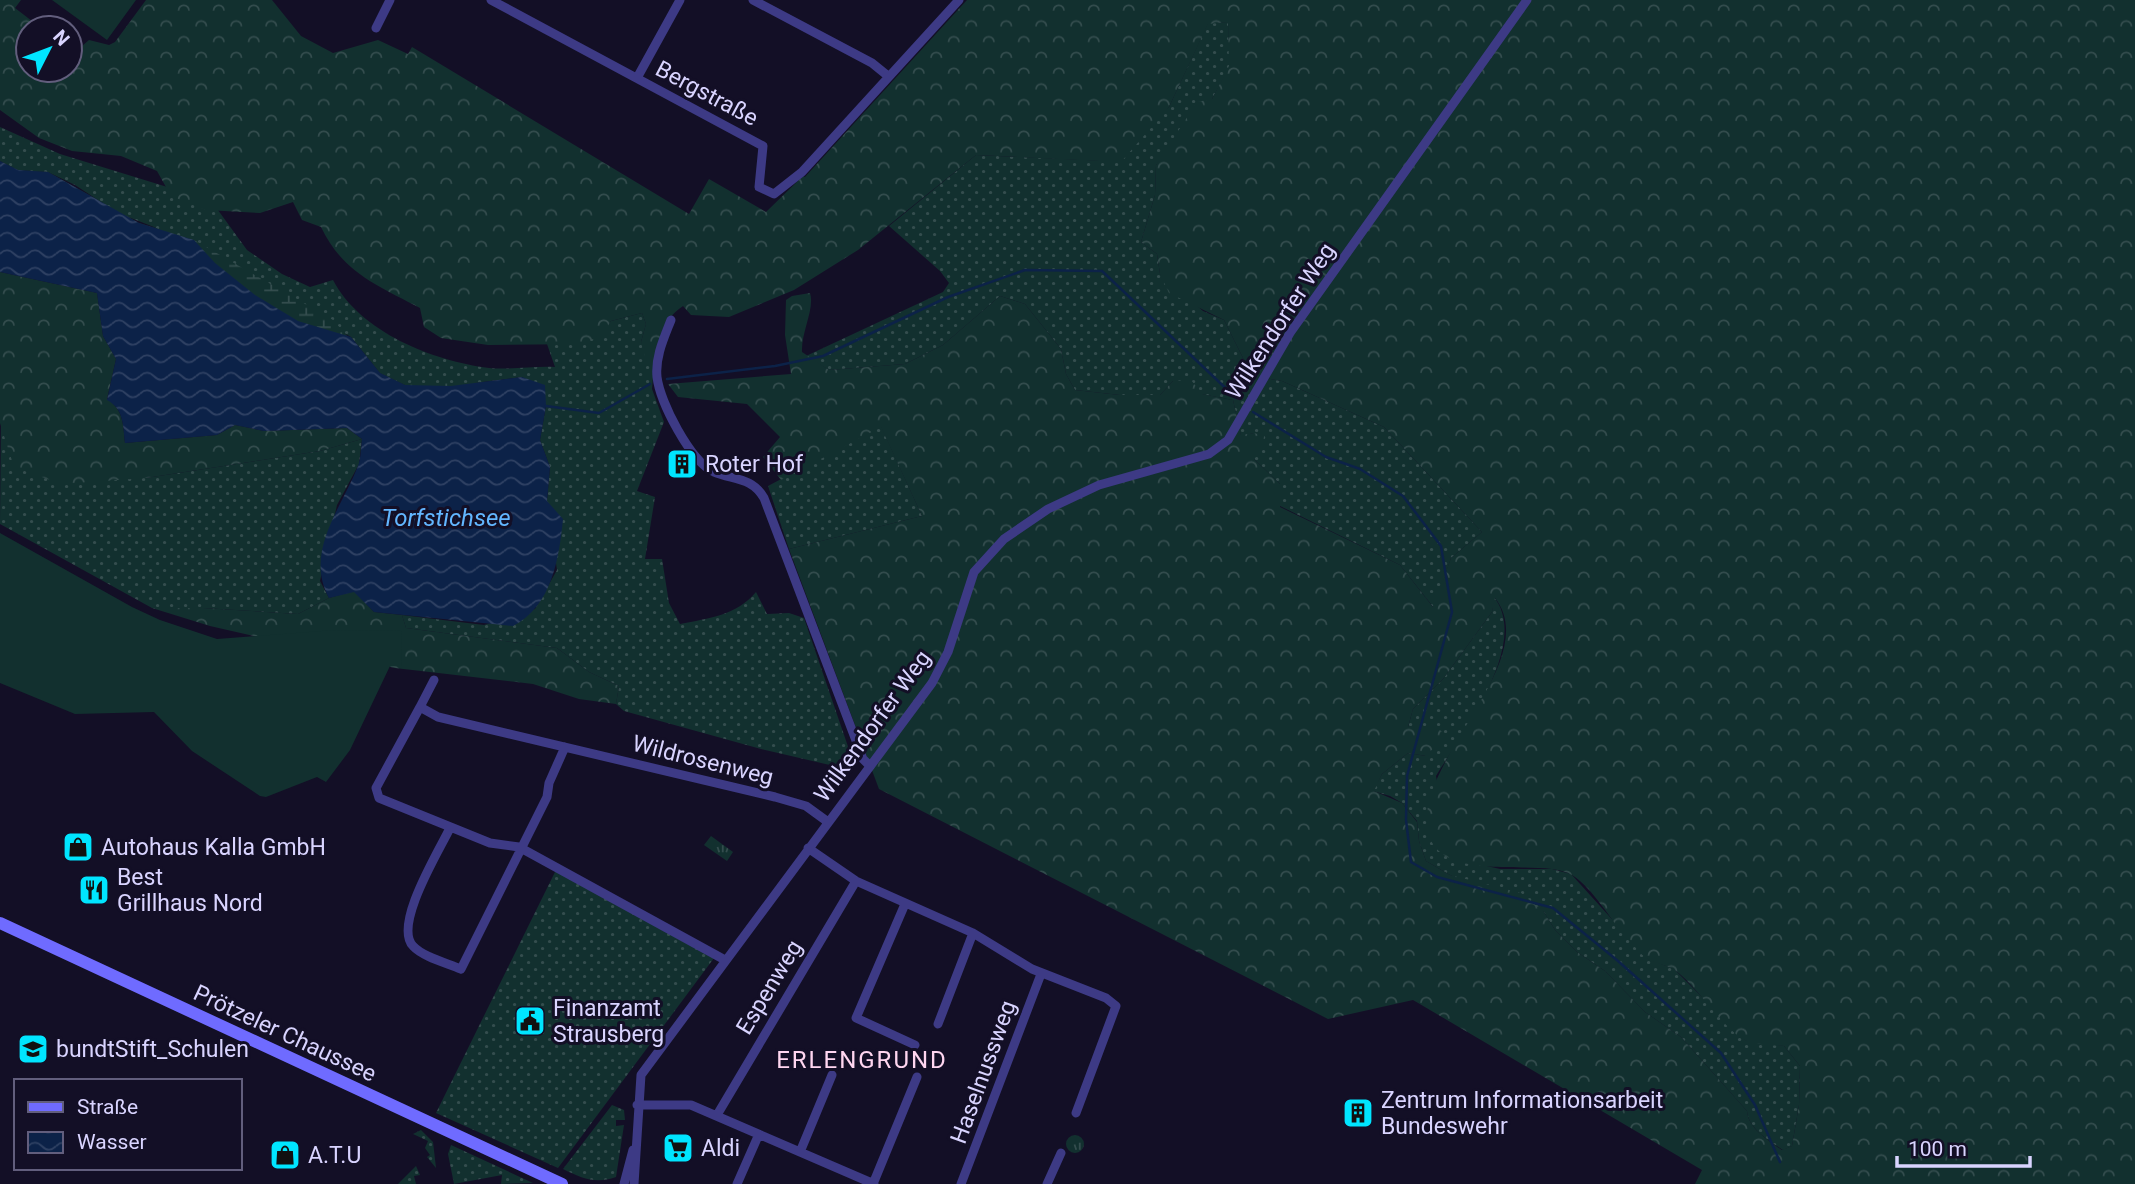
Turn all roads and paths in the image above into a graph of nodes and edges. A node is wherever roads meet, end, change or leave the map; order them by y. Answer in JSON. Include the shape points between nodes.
{"nodes":[{"id":1,"x":390,"y":0,"type":"edge"},
{"id":2,"x":491,"y":0,"type":"edge"},
{"id":3,"x":680,"y":0,"type":"edge"},
{"id":4,"x":753,"y":0,"type":"edge"},
{"id":5,"x":959,"y":0,"type":"edge"},
{"id":6,"x":1527,"y":0,"type":"edge"},
{"id":7,"x":376,"y":28,"type":"dead end"},
{"id":8,"x":888,"y":76,"type":"junction"},
{"id":9,"x":637,"y":78,"type":"junction"},
{"id":10,"x":671,"y":320,"type":"dead end"},
{"id":11,"x":434,"y":680,"type":"dead end"},
{"id":12,"x":420,"y":707,"type":"junction"},
{"id":13,"x":565,"y":747,"type":"junction"},
{"id":14,"x":869,"y":765,"type":"junction"},
{"id":15,"x":828,"y":822,"type":"junction"},
{"id":16,"x":450,"y":828,"type":"junction"},
{"id":17,"x":519,"y":847,"type":"junction"},
{"id":18,"x":808,"y":848,"type":"junction"},
{"id":19,"x":856,"y":881,"type":"junction"},
{"id":20,"x":905,"y":904,"type":"junction"},
{"id":21,"x":0,"y":923,"type":"edge"},
{"id":22,"x":973,"y":933,"type":"junction"},
{"id":23,"x":724,"y":960,"type":"junction"},
{"id":24,"x":1041,"y":974,"type":"junction"},
{"id":25,"x":938,"y":1024,"type":"dead end"},
{"id":26,"x":915,"y":1045,"type":"dead end"},
{"id":27,"x":832,"y":1075,"type":"dead end"},
{"id":28,"x":917,"y":1077,"type":"dead end"},
{"id":29,"x":637,"y":1105,"type":"junction"},
{"id":30,"x":1076,"y":1113,"type":"dead end"},
{"id":31,"x":716,"y":1115,"type":"junction"},
{"id":32,"x":636,"y":1127,"type":"junction"},
{"id":33,"x":759,"y":1134,"type":"junction"},
{"id":34,"x":800,"y":1152,"type":"junction"},
{"id":35,"x":1061,"y":1153,"type":"dead end"},
{"id":36,"x":848,"y":1172,"type":"junction"},
{"id":37,"x":561,"y":1182,"type":"edge"},
{"id":38,"x":624,"y":1184,"type":"edge"},
{"id":39,"x":634,"y":1184,"type":"edge"},
{"id":40,"x":737,"y":1184,"type":"edge"},
{"id":41,"x":842,"y":1184,"type":"edge"},
{"id":42,"x":873,"y":1184,"type":"edge"},
{"id":43,"x":961,"y":1184,"type":"edge"},
{"id":44,"x":1047,"y":1184,"type":"edge"}],
"edges":[{"from":1,"to":7,"type":"street"},
{"from":2,"to":9,"type":"street","name":"Bergstraße"},
{"from":3,"to":9,"type":"street"},
{"from":4,"to":8,"type":"street"},
{"from":5,"to":8,"type":"street","name":"Bergstraße"},
{"from":6,"to":14,"type":"street","name":"Wilkendorfer Weg","via":[[1290,333],[1228,440],[1209,454],[1086,491],[1048,509],[1004,539],[974,572],[948,652],[932,683]]},
{"from":8,"to":9,"type":"street","name":"Bergstraße","via":[[802,172],[774,194],[759,187],[763,146]]},
{"from":10,"to":14,"type":"street","via":[[661,345],[657,377],[674,423],[712,471],[758,487]]},
{"from":11,"to":12,"type":"street"},
{"from":12,"to":13,"type":"street","name":"Wildrosenweg","via":[[438,717]]},
{"from":12,"to":16,"type":"street","via":[[376,794]]},
{"from":13,"to":15,"type":"street","name":"Wildrosenweg","via":[[806,806]]},
{"from":13,"to":17,"type":"street","via":[[547,797]]},
{"from":14,"to":15,"type":"street","name":"Wilkendorfer Weg"},
{"from":15,"to":18,"type":"street","name":"Wilkendorfer Weg"},
{"from":16,"to":17,"type":"street","via":[[490,843]]},
{"from":16,"to":17,"type":"street","via":[[407,917],[406,934],[414,948],[461,969]]},
{"from":17,"to":23,"type":"street"},
{"from":18,"to":19,"type":"street"},
{"from":18,"to":23,"type":"street","name":"Wilkendorfer Weg"},
{"from":19,"to":20,"type":"street"},
{"from":19,"to":31,"type":"street","name":"Espenweg"},
{"from":20,"to":22,"type":"street"},
{"from":20,"to":26,"type":"street","via":[[856,1018]]},
{"from":21,"to":37,"type":"main road","name":"Prötzeler Chaussee"},
{"from":22,"to":24,"type":"street"},
{"from":22,"to":25,"type":"street"},
{"from":23,"to":29,"type":"street","name":"Wilkendorfer Weg","via":[[641,1075]]},
{"from":24,"to":30,"type":"street","via":[[1116,1006]]},
{"from":24,"to":43,"type":"street","name":"Haselnussweg"},
{"from":27,"to":34,"type":"street"},
{"from":28,"to":42,"type":"street"},
{"from":29,"to":31,"type":"street","via":[[691,1105]]},
{"from":29,"to":32,"type":"street","name":"Wilkendorfer Weg"},
{"from":31,"to":33,"type":"street"},
{"from":32,"to":38,"type":"street","name":"Wilkendorfer Weg"},
{"from":32,"to":39,"type":"street","name":"Wilkendorfer Weg"},
{"from":33,"to":34,"type":"street"},
{"from":33,"to":40,"type":"street"},
{"from":34,"to":36,"type":"street"},
{"from":35,"to":44,"type":"street"},
{"from":36,"to":41,"type":"street"},
{"from":36,"to":42,"type":"street"}]}
